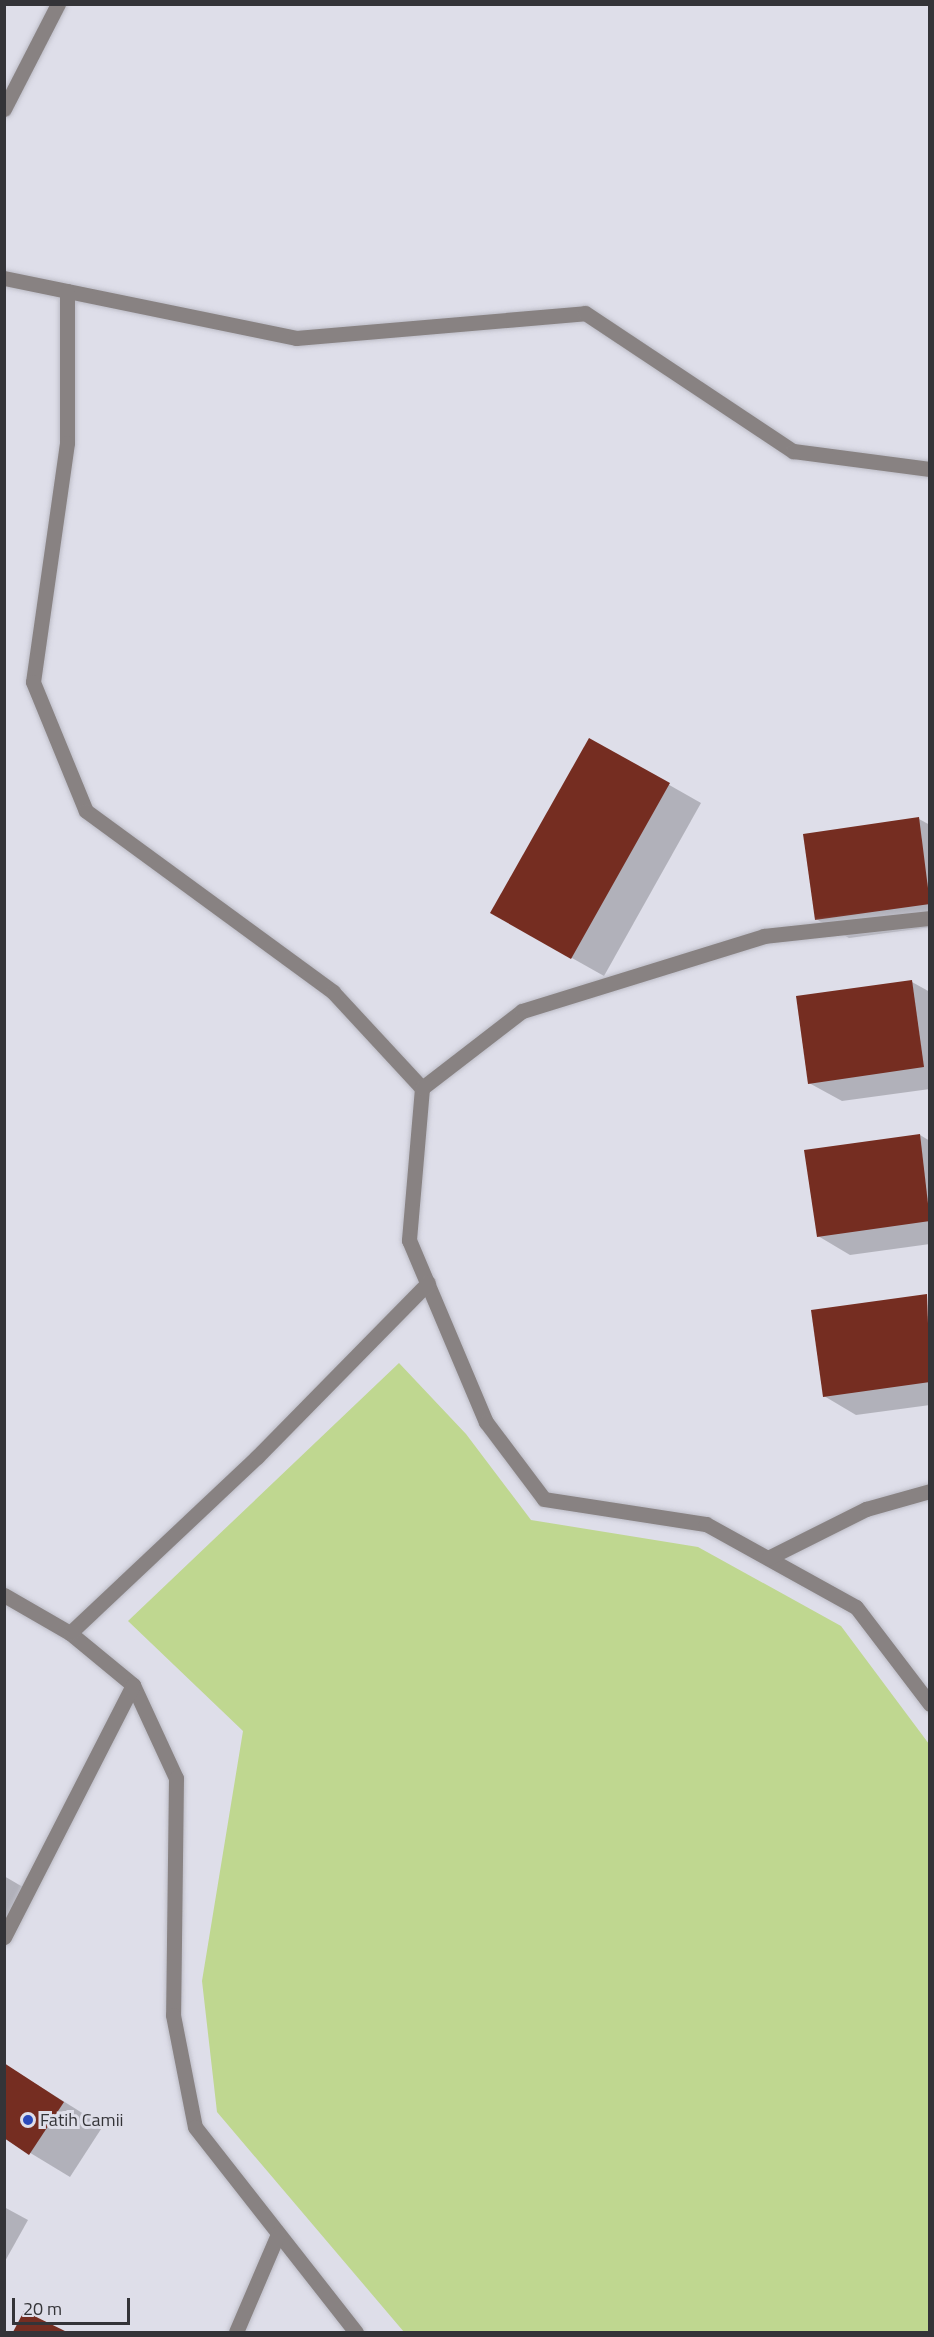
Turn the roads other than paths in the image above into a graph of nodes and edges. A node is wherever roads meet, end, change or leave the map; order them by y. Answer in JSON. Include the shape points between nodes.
{"nodes":[{"id":1,"x":58,"y":4,"type":"edge"},
{"id":2,"x":4,"y":109,"type":"edge"},
{"id":3,"x":4,"y":278,"type":"edge"},
{"id":4,"x":67,"y":291,"type":"junction"},
{"id":5,"x":930,"y":470,"type":"edge"},
{"id":6,"x":930,"y":918,"type":"edge"},
{"id":7,"x":422,"y":1088,"type":"junction"},
{"id":8,"x":428,"y":1283,"type":"junction"},
{"id":9,"x":930,"y":1491,"type":"edge"},
{"id":10,"x":768,"y":1558,"type":"junction"},
{"id":11,"x":4,"y":1595,"type":"edge"},
{"id":12,"x":70,"y":1633,"type":"junction"},
{"id":13,"x":133,"y":1685,"type":"junction"},
{"id":14,"x":930,"y":1704,"type":"edge"},
{"id":15,"x":4,"y":1937,"type":"edge"},
{"id":16,"x":278,"y":2234,"type":"junction"},
{"id":17,"x":236,"y":2332,"type":"edge"},
{"id":18,"x":356,"y":2332,"type":"edge"}],
"edges":[{"from":1,"to":2,"type":"street"},
{"from":3,"to":4,"type":"street"},
{"from":4,"to":5,"type":"street","via":[[296,338],[585,313],[793,451]]},
{"from":4,"to":7,"type":"street","via":[[67,443],[33,682],[86,811],[333,992]]},
{"from":6,"to":7,"type":"street","via":[[765,936],[522,1011]]},
{"from":7,"to":8,"type":"street","via":[[410,1240]]},
{"from":8,"to":10,"type":"street","via":[[486,1422],[544,1499],[706,1524]]},
{"from":8,"to":12,"type":"street","via":[[257,1457]]},
{"from":9,"to":10,"type":"street","via":[[866,1509]]},
{"from":10,"to":14,"type":"street","via":[[856,1607]]},
{"from":11,"to":12,"type":"street"},
{"from":12,"to":13,"type":"street"},
{"from":13,"to":15,"type":"street"},
{"from":13,"to":16,"type":"street","via":[[176,1778],[173,2015],[195,2127]]},
{"from":16,"to":17,"type":"street"},
{"from":16,"to":18,"type":"street"}]}
